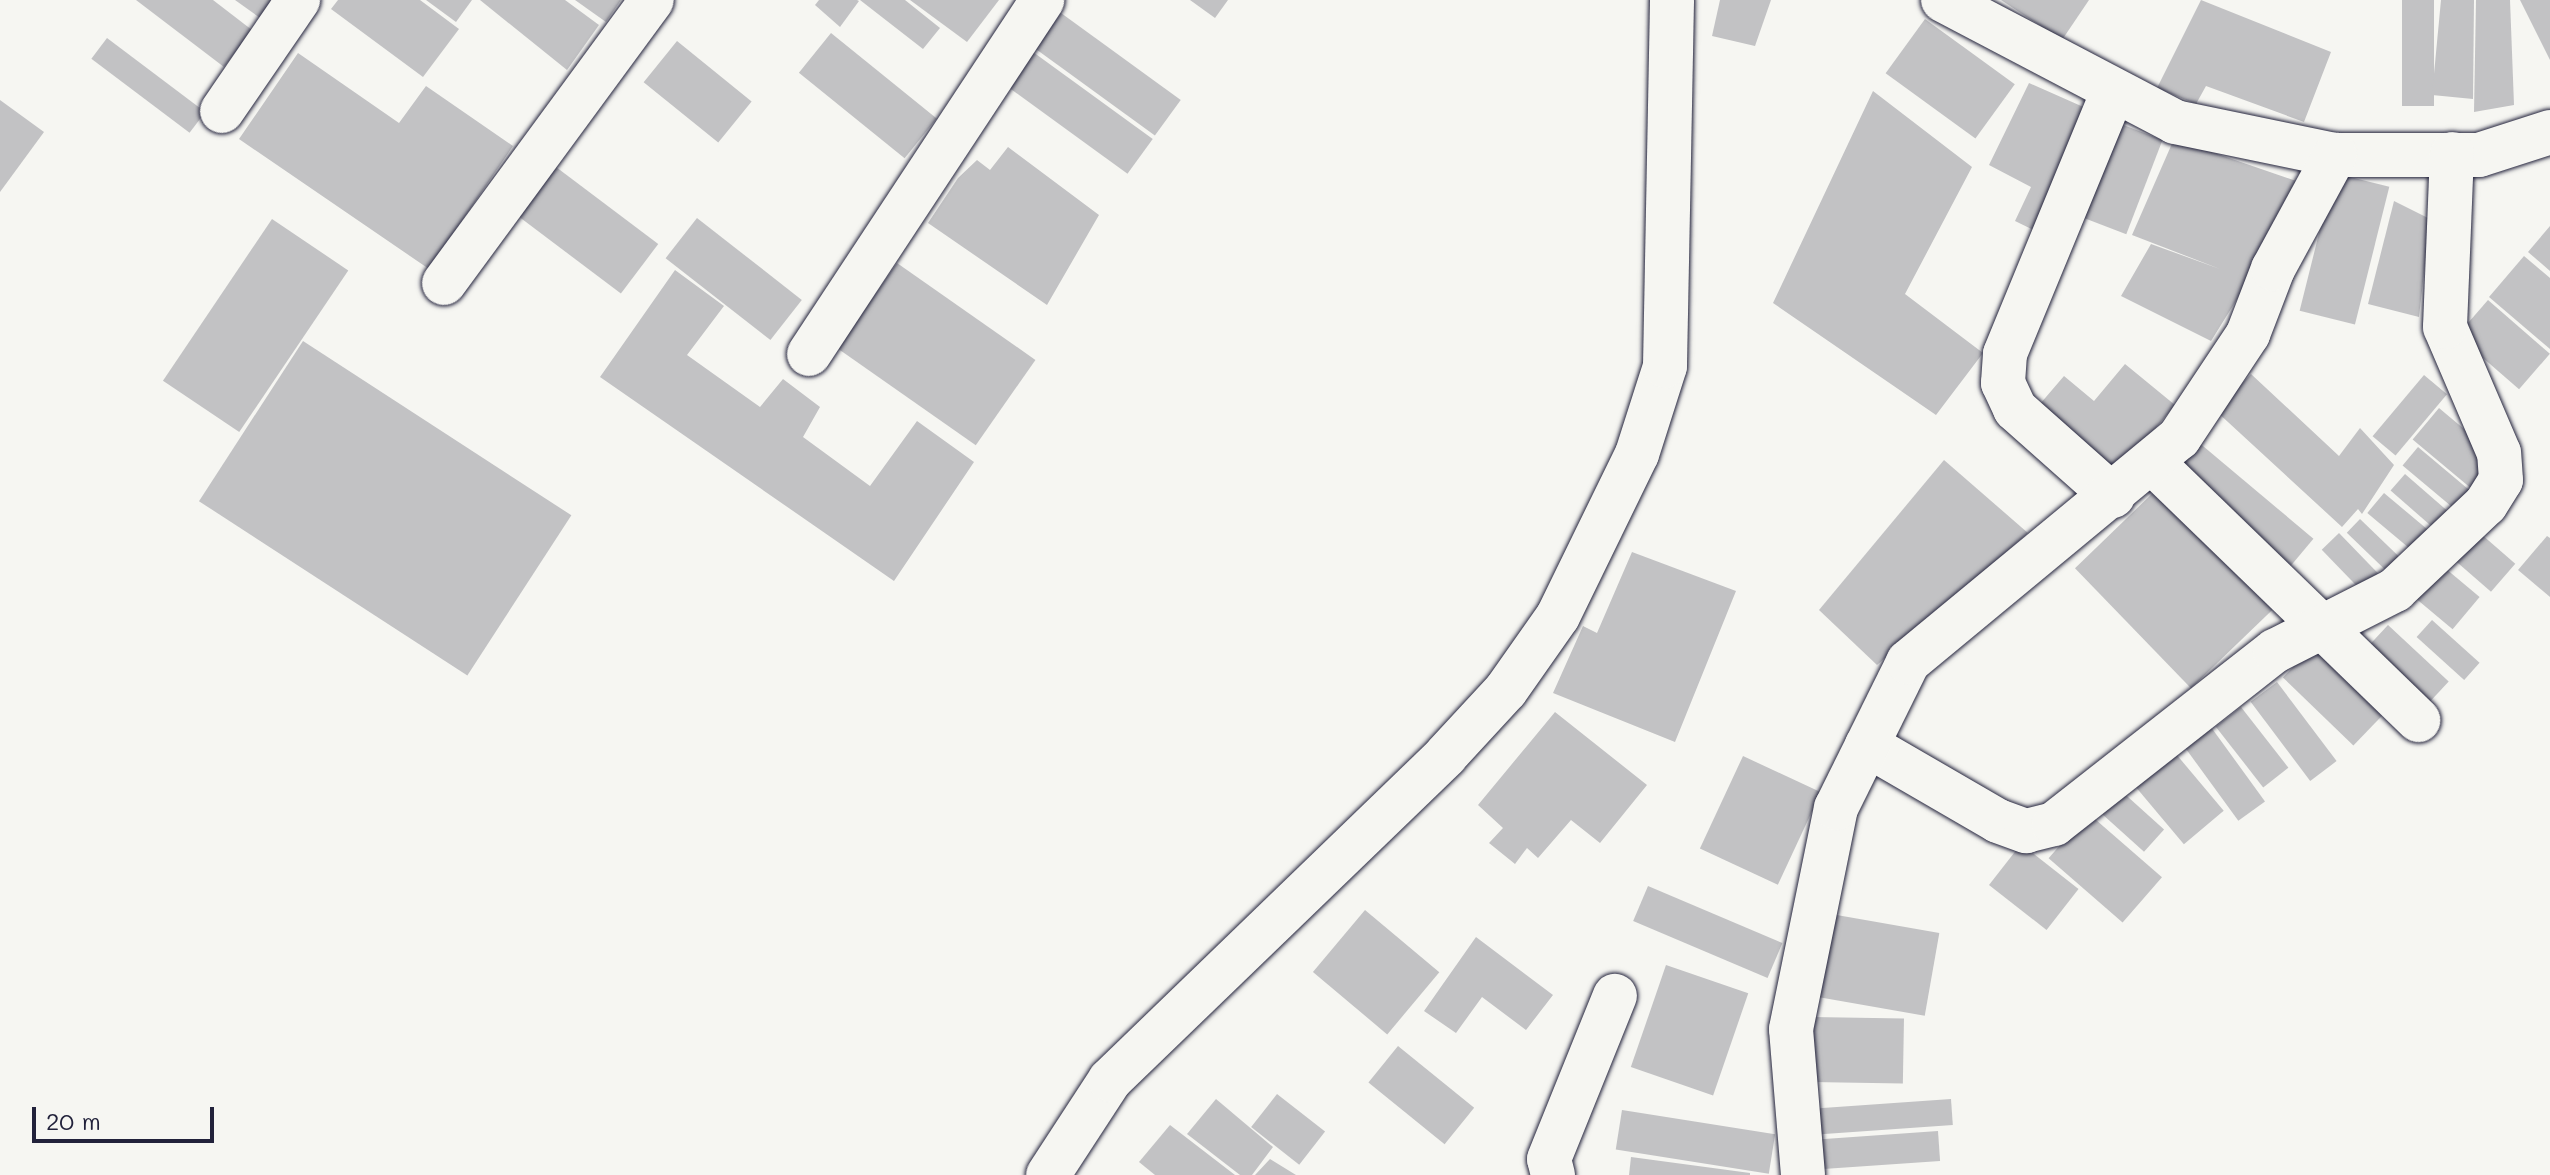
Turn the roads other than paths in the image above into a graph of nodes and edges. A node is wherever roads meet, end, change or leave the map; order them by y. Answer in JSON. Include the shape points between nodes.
{"nodes":[{"id":1,"x":298,"y":0,"type":"edge"},
{"id":2,"x":652,"y":0,"type":"edge"},
{"id":3,"x":1042,"y":0,"type":"edge"},
{"id":4,"x":1672,"y":0,"type":"edge"},
{"id":5,"x":1943,"y":0,"type":"edge"},
{"id":6,"x":2112,"y":94,"type":"junction"},
{"id":7,"x":222,"y":111,"type":"dead end"},
{"id":8,"x":2550,"y":132,"type":"edge"},
{"id":9,"x":2452,"y":154,"type":"junction"},
{"id":10,"x":2335,"y":155,"type":"junction"},
{"id":11,"x":444,"y":283,"type":"dead end"},
{"id":12,"x":809,"y":354,"type":"dead end"},
{"id":13,"x":2152,"y":462,"type":"junction"},
{"id":14,"x":2113,"y":496,"type":"junction"},
{"id":15,"x":2319,"y":627,"type":"junction"},
{"id":16,"x":2418,"y":720,"type":"dead end"},
{"id":17,"x":1867,"y":745,"type":"junction"},
{"id":18,"x":1615,"y":996,"type":"dead end"},
{"id":19,"x":1048,"y":1175,"type":"edge"},
{"id":20,"x":1553,"y":1175,"type":"edge"},
{"id":21,"x":1803,"y":1175,"type":"edge"}],
"edges":[{"from":1,"to":7,"type":"street"},
{"from":2,"to":11,"type":"street"},
{"from":3,"to":12,"type":"street"},
{"from":4,"to":19,"type":"street","via":[[1665,366],[1637,454],[1558,616],[1506,690],[1446,755],[1110,1080]]},
{"from":5,"to":6,"type":"street"},
{"from":6,"to":10,"type":"street","via":[[2175,122]]},
{"from":6,"to":14,"type":"street","via":[[2005,354],[2003,383],[2015,409]]},
{"from":8,"to":9,"type":"street","via":[[2479,155]]},
{"from":9,"to":10,"type":"street"},
{"from":9,"to":15,"type":"street","via":[[2445,327],[2499,453],[2501,480],[2486,504],[2395,590]]},
{"from":10,"to":13,"type":"street","via":[[2273,269],[2248,334],[2179,438]]},
{"from":13,"to":14,"type":"street"},
{"from":13,"to":15,"type":"street"},
{"from":14,"to":17,"type":"street","via":[[1908,662]]},
{"from":15,"to":16,"type":"street"},
{"from":15,"to":17,"type":"street","via":[[2275,651],[2054,824],[2026,831],[1998,821]]},
{"from":17,"to":21,"type":"street","via":[[1836,808],[1791,1029]]},
{"from":18,"to":20,"type":"street","via":[[1549,1159]]}]}
